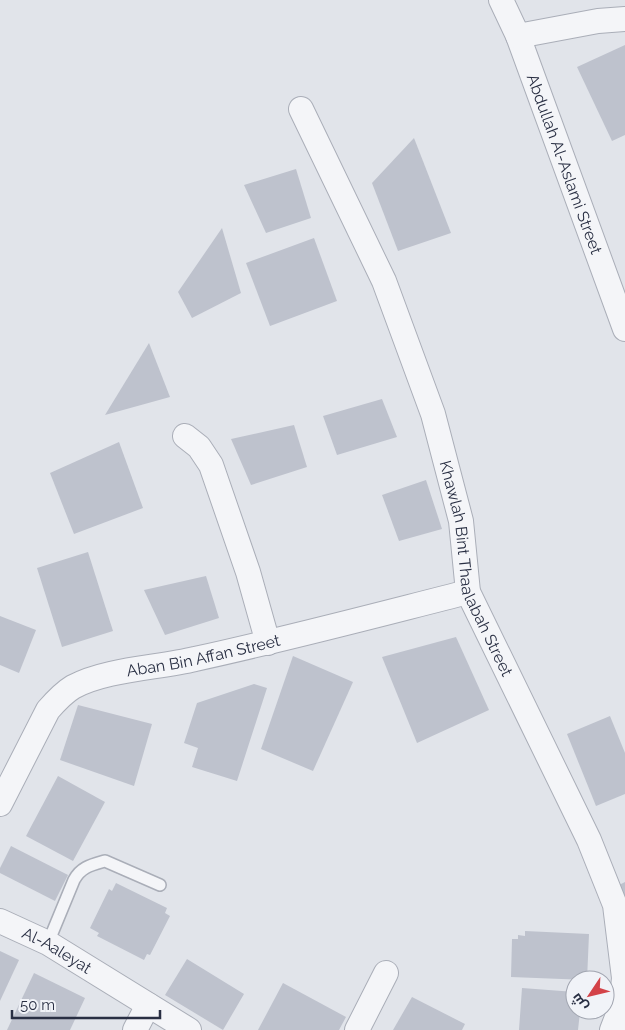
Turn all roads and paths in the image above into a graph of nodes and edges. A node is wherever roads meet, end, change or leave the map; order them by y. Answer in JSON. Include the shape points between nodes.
{"nodes":[{"id":1,"x":501,"y":0,"type":"edge"},
{"id":2,"x":625,"y":19,"type":"edge"},
{"id":3,"x":518,"y":36,"type":"junction"},
{"id":4,"x":301,"y":109,"type":"dead end"},
{"id":5,"x":625,"y":329,"type":"edge"},
{"id":6,"x":185,"y":436,"type":"dead end"},
{"id":7,"x":468,"y":592,"type":"junction"},
{"id":8,"x":268,"y":643,"type":"junction"},
{"id":9,"x":0,"y":804,"type":"edge"},
{"id":10,"x":160,"y":885,"type":"dead end"},
{"id":11,"x":0,"y":920,"type":"edge"},
{"id":12,"x":48,"y":943,"type":"junction"},
{"id":13,"x":386,"y":973,"type":"dead end"},
{"id":14,"x":624,"y":978,"type":"edge"},
{"id":15,"x":148,"y":1005,"type":"junction"},
{"id":16,"x":135,"y":1030,"type":"edge"},
{"id":17,"x":190,"y":1030,"type":"edge"},
{"id":18,"x":357,"y":1030,"type":"edge"},
{"id":19,"x":612,"y":1030,"type":"edge"}],
"edges":[{"from":1,"to":3,"type":"street","name":"Abdullah Al-Aslami Street"},
{"from":2,"to":3,"type":"street"},
{"from":3,"to":5,"type":"street","name":"Abdullah Al-Aslami Street"},
{"from":4,"to":7,"type":"street","name":"Khawlah Bint Thaalabah Street","via":[[384,282],[433,414],[461,521]]},
{"from":6,"to":8,"type":"street","via":[[199,447],[211,465],[248,572]]},
{"from":7,"to":8,"type":"street","name":"Aban Bin Affan Street"},
{"from":7,"to":14,"type":"street","name":"Khawlah Bint Thaalabah Street","via":[[589,840],[615,905]]},
{"from":8,"to":9,"type":"street","name":"Aban Bin Affan Street","via":[[119,673],[73,687],[48,710]]},
{"from":10,"to":12,"type":"lane","via":[[105,861],[86,866],[74,880]]},
{"from":11,"to":12,"type":"street","name":"Al-Aaleyat"},
{"from":12,"to":15,"type":"street","name":"Al-Aaleyat"},
{"from":13,"to":18,"type":"street"},
{"from":14,"to":19,"type":"street","name":"Khawlah Bint Thaalabah Street","via":[[621,1007]]},
{"from":15,"to":16,"type":"street"},
{"from":15,"to":17,"type":"street","name":"Al-Aaleyat"}]}
